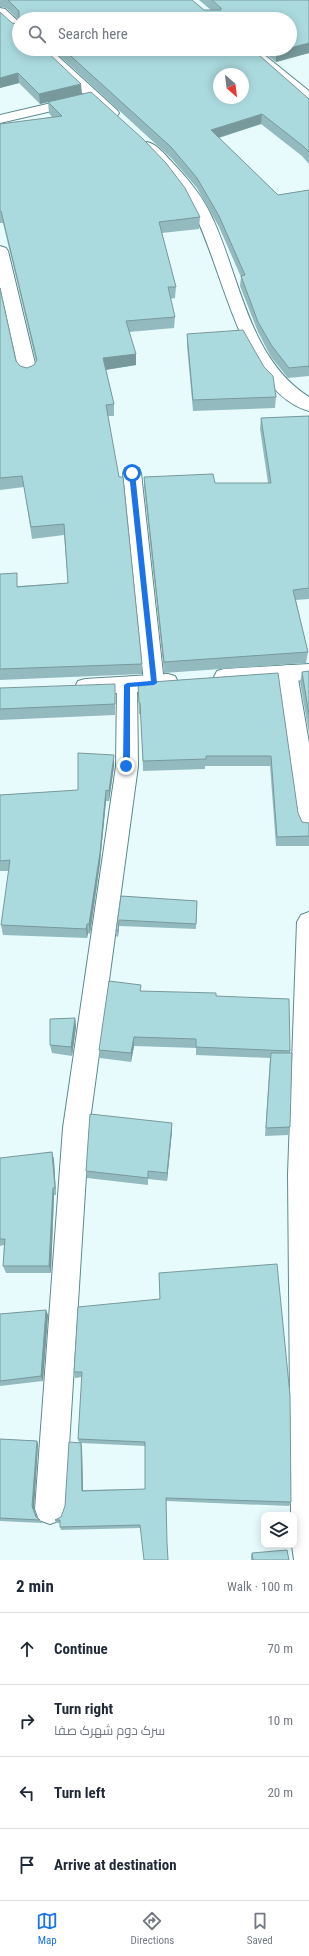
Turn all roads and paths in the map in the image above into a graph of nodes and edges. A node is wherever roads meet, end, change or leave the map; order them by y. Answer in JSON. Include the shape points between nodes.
{"nodes":[{"id":1,"x":0,"y":12,"type":"edge"},
{"id":2,"x":12,"y":23,"type":"edge"},
{"id":3,"x":50,"y":56,"type":"edge"},
{"id":4,"x":258,"y":56,"type":"edge"},
{"id":5,"x":95,"y":97,"type":"junction"},
{"id":6,"x":309,"y":98,"type":"edge"},
{"id":7,"x":0,"y":120,"type":"edge"},
{"id":8,"x":123,"y":124,"type":"edge"},
{"id":9,"x":135,"y":134,"type":"edge"},
{"id":10,"x":0,"y":251,"type":"edge"},
{"id":11,"x":28,"y":372,"type":"edge"},
{"id":12,"x":309,"y":405,"type":"edge"},
{"id":13,"x":132,"y":473,"type":"dead end"},
{"id":14,"x":287,"y":672,"type":"junction"},
{"id":15,"x":309,"y":672,"type":"edge"},
{"id":16,"x":209,"y":679,"type":"edge"},
{"id":17,"x":185,"y":680,"type":"edge"},
{"id":18,"x":154,"y":683,"type":"junction"},
{"id":19,"x":127,"y":685,"type":"junction"},
{"id":20,"x":63,"y":687,"type":"edge"},
{"id":21,"x":309,"y":823,"type":"edge"},
{"id":22,"x":309,"y":922,"type":"edge"},
{"id":23,"x":50,"y":1509,"type":"dead end"},
{"id":24,"x":309,"y":1560,"type":"edge"}],
"edges":[{"from":1,"to":2,"type":"street"},
{"from":3,"to":5,"type":"street"},
{"from":4,"to":6,"type":"street"},
{"from":5,"to":7,"type":"street"},
{"from":5,"to":8,"type":"street"},
{"from":9,"to":12,"type":"street","via":[[174,172],[201,210],[243,320],[266,366],[286,390]]},
{"from":10,"to":11,"type":"street"},
{"from":13,"to":18,"type":"street"},
{"from":14,"to":15,"type":"street"},
{"from":14,"to":16,"type":"street"},
{"from":14,"to":21,"type":"street"},
{"from":17,"to":18,"type":"street"},
{"from":18,"to":19,"type":"street"},
{"from":19,"to":20,"type":"street"},
{"from":19,"to":23,"type":"street","via":[[126,766],[76,1128]]},
{"from":22,"to":24,"type":"street","via":[[301,1174]]}]}
